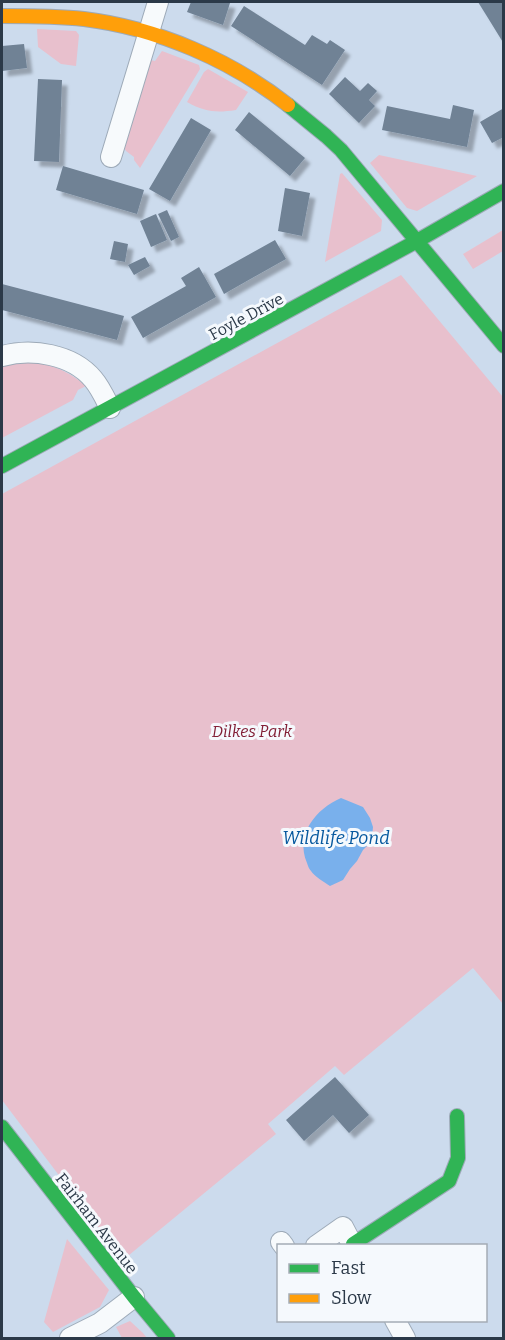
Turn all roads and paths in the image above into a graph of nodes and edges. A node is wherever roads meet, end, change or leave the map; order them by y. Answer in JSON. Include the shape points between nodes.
{"nodes":[{"id":1,"x":158,"y":2,"type":"edge"},
{"id":2,"x":2,"y":16,"type":"edge"},
{"id":3,"x":147,"y":32,"type":"junction"},
{"id":4,"x":111,"y":157,"type":"dead end"},
{"id":5,"x":504,"y":191,"type":"edge"},
{"id":6,"x":417,"y":241,"type":"junction"},
{"id":7,"x":504,"y":346,"type":"edge"},
{"id":8,"x":2,"y":356,"type":"edge"},
{"id":9,"x":110,"y":408,"type":"junction"},
{"id":10,"x":2,"y":466,"type":"edge"},
{"id":11,"x":457,"y":1116,"type":"dead end"},
{"id":12,"x":2,"y":1127,"type":"edge"},
{"id":13,"x":318,"y":1244,"type":"edge"},
{"id":14,"x":352,"y":1244,"type":"edge"},
{"id":15,"x":354,"y":1244,"type":"edge"},
{"id":16,"x":134,"y":1297,"type":"junction"},
{"id":17,"x":396,"y":1322,"type":"edge"},
{"id":18,"x":70,"y":1338,"type":"edge"},
{"id":19,"x":168,"y":1338,"type":"edge"},
{"id":20,"x":405,"y":1338,"type":"edge"}],
"edges":[{"from":1,"to":3,"type":"street"},
{"from":2,"to":3,"type":"street","via":[[58,16]]},
{"from":3,"to":4,"type":"street"},
{"from":3,"to":6,"type":"street","via":[[243,73],[291,106],[334,144]]},
{"from":5,"to":6,"type":"street","name":"Foyle Drive"},
{"from":6,"to":7,"type":"street"},
{"from":6,"to":9,"type":"street","name":"Foyle Drive"},
{"from":8,"to":9,"type":"street","via":[[33,352],[67,361],[93,379]]},
{"from":9,"to":10,"type":"street","name":"Foyle Drive"},
{"from":11,"to":15,"type":"street","via":[[458,1158],[449,1180]]},
{"from":12,"to":16,"type":"street","name":"Fairham Avenue"},
{"from":13,"to":14,"type":"street","via":[[343,1227]]},
{"from":16,"to":18,"type":"street","via":[[100,1323]]},
{"from":16,"to":19,"type":"street","name":"Fairham Avenue"},
{"from":17,"to":20,"type":"street"}]}
